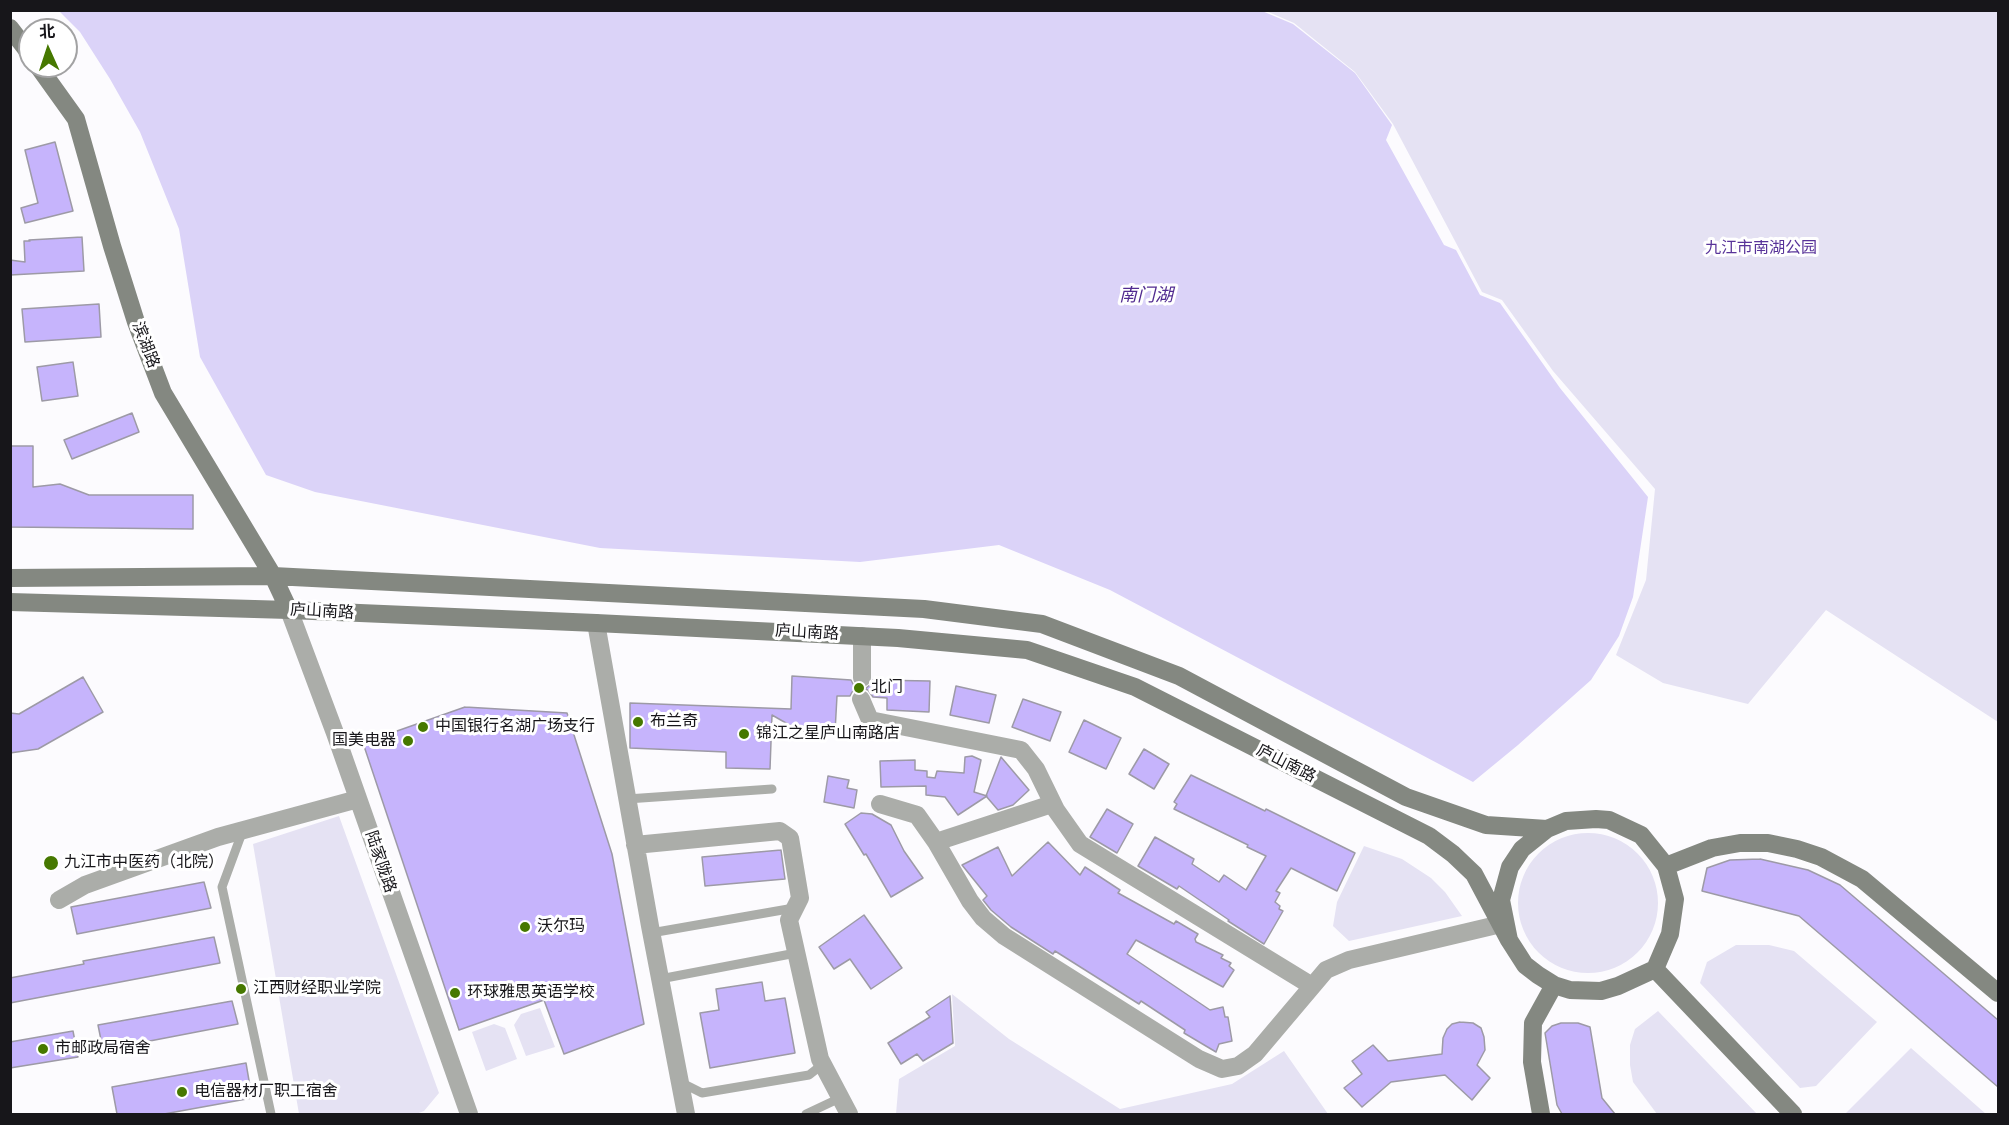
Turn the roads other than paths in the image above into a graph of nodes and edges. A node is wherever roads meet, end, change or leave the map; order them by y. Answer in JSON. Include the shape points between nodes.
{"nodes":[{"id":1,"x":47,"y":78,"type":"edge"},
{"id":2,"x":273,"y":576,"type":"junction"},
{"id":3,"x":10,"y":578,"type":"edge"},
{"id":4,"x":10,"y":602,"type":"edge"},
{"id":5,"x":288,"y":610,"type":"junction"},
{"id":6,"x":596,"y":623,"type":"junction"},
{"id":7,"x":862,"y":636,"type":"junction"},
{"id":8,"x":862,"y":678,"type":"dead end"},
{"id":9,"x":861,"y":699,"type":"dead end"},
{"id":10,"x":772,"y":789,"type":"dead end"},
{"id":11,"x":358,"y":799,"type":"junction"},
{"id":12,"x":627,"y":799,"type":"junction"},
{"id":13,"x":880,"y":804,"type":"dead end"},
{"id":14,"x":1052,"y":804,"type":"junction"},
{"id":15,"x":1547,"y":829,"type":"junction"},
{"id":16,"x":243,"y":830,"type":"junction"},
{"id":17,"x":936,"y":842,"type":"junction"},
{"id":18,"x":635,"y":845,"type":"junction"},
{"id":19,"x":1666,"y":866,"type":"junction"},
{"id":20,"x":59,"y":900,"type":"dead end"},
{"id":21,"x":795,"y":908,"type":"junction"},
{"id":22,"x":1505,"y":932,"type":"junction"},
{"id":23,"x":651,"y":933,"type":"junction"},
{"id":24,"x":796,"y":953,"type":"junction"},
{"id":25,"x":1655,"y":969,"type":"junction"},
{"id":26,"x":660,"y":979,"type":"junction"},
{"id":27,"x":1554,"y":985,"type":"junction"},
{"id":28,"x":1312,"y":987,"type":"junction"},
{"id":29,"x":1998,"y":993,"type":"edge"},
{"id":30,"x":823,"y":1064,"type":"junction"},
{"id":31,"x":680,"y":1081,"type":"junction"},
{"id":32,"x":840,"y":1098,"type":"junction"},
{"id":33,"x":271,"y":1114,"type":"edge"},
{"id":34,"x":469,"y":1114,"type":"edge"},
{"id":35,"x":686,"y":1114,"type":"edge"},
{"id":36,"x":806,"y":1114,"type":"edge"},
{"id":37,"x":849,"y":1114,"type":"edge"},
{"id":38,"x":1541,"y":1114,"type":"edge"},
{"id":39,"x":1793,"y":1114,"type":"edge"}],
"edges":[{"from":1,"to":2,"type":"main road","name":"滨湖路","via":[[76,119],[136,322],[163,393]]},
{"from":2,"to":3,"type":"main road","name":"庐山南路"},
{"from":2,"to":5,"type":"main road","name":"滨湖路"},
{"from":2,"to":15,"type":"main road","name":"庐山南路","via":[[924,609],[1042,624],[1179,676],[1406,797],[1486,825]]},
{"from":4,"to":5,"type":"main road","name":"庐山南路"},
{"from":5,"to":6,"type":"main road","name":"庐山南路"},
{"from":5,"to":11,"type":"street","name":"陆家陇路"},
{"from":6,"to":7,"type":"main road","name":"庐山南路"},
{"from":6,"to":12,"type":"street"},
{"from":7,"to":8,"type":"street"},
{"from":7,"to":22,"type":"main road","name":"庐山南路","via":[[1027,650],[1135,687],[1429,836],[1474,874]]},
{"from":9,"to":14,"type":"street","via":[[870,720],[1021,750],[1036,769]]},
{"from":10,"to":12,"type":"lane"},
{"from":11,"to":16,"type":"street"},
{"from":11,"to":34,"type":"street","name":"陆家陇路"},
{"from":12,"to":18,"type":"street"},
{"from":13,"to":17,"type":"street","via":[[917,815]]},
{"from":14,"to":17,"type":"street"},
{"from":14,"to":28,"type":"street","via":[[1080,844]]},
{"from":15,"to":19,"type":"main road","via":[[1566,821],[1609,820],[1641,835]]},
{"from":15,"to":22,"type":"main road","via":[[1521,849],[1510,867],[1502,900]]},
{"from":16,"to":20,"type":"street","via":[[85,885]]},
{"from":16,"to":33,"type":"lane","via":[[222,887]]},
{"from":17,"to":28,"type":"street","via":[[970,901],[1004,936],[1199,1059],[1222,1069],[1238,1066],[1255,1054]]},
{"from":18,"to":21,"type":"street","via":[[780,831],[790,838],[800,898]]},
{"from":18,"to":23,"type":"street"},
{"from":19,"to":25,"type":"main road","via":[[1675,899],[1670,934]]},
{"from":19,"to":29,"type":"main road","via":[[1712,848],[1740,843],[1768,843],[1821,856],[1862,879]]},
{"from":21,"to":23,"type":"lane"},
{"from":21,"to":24,"type":"street","via":[[789,920]]},
{"from":22,"to":27,"type":"main road","via":[[1525,965]]},
{"from":22,"to":28,"type":"street","via":[[1348,960],[1326,970]]},
{"from":23,"to":26,"type":"street"},
{"from":24,"to":26,"type":"lane"},
{"from":24,"to":30,"type":"street"},
{"from":25,"to":27,"type":"main road","via":[[1601,991]]},
{"from":25,"to":39,"type":"main road"},
{"from":26,"to":31,"type":"street"},
{"from":27,"to":38,"type":"main road","via":[[1533,1023],[1532,1062]]},
{"from":30,"to":31,"type":"lane","via":[[809,1075],[702,1093]]},
{"from":30,"to":32,"type":"street"},
{"from":31,"to":35,"type":"street"},
{"from":32,"to":36,"type":"lane"},
{"from":32,"to":37,"type":"street"}]}
